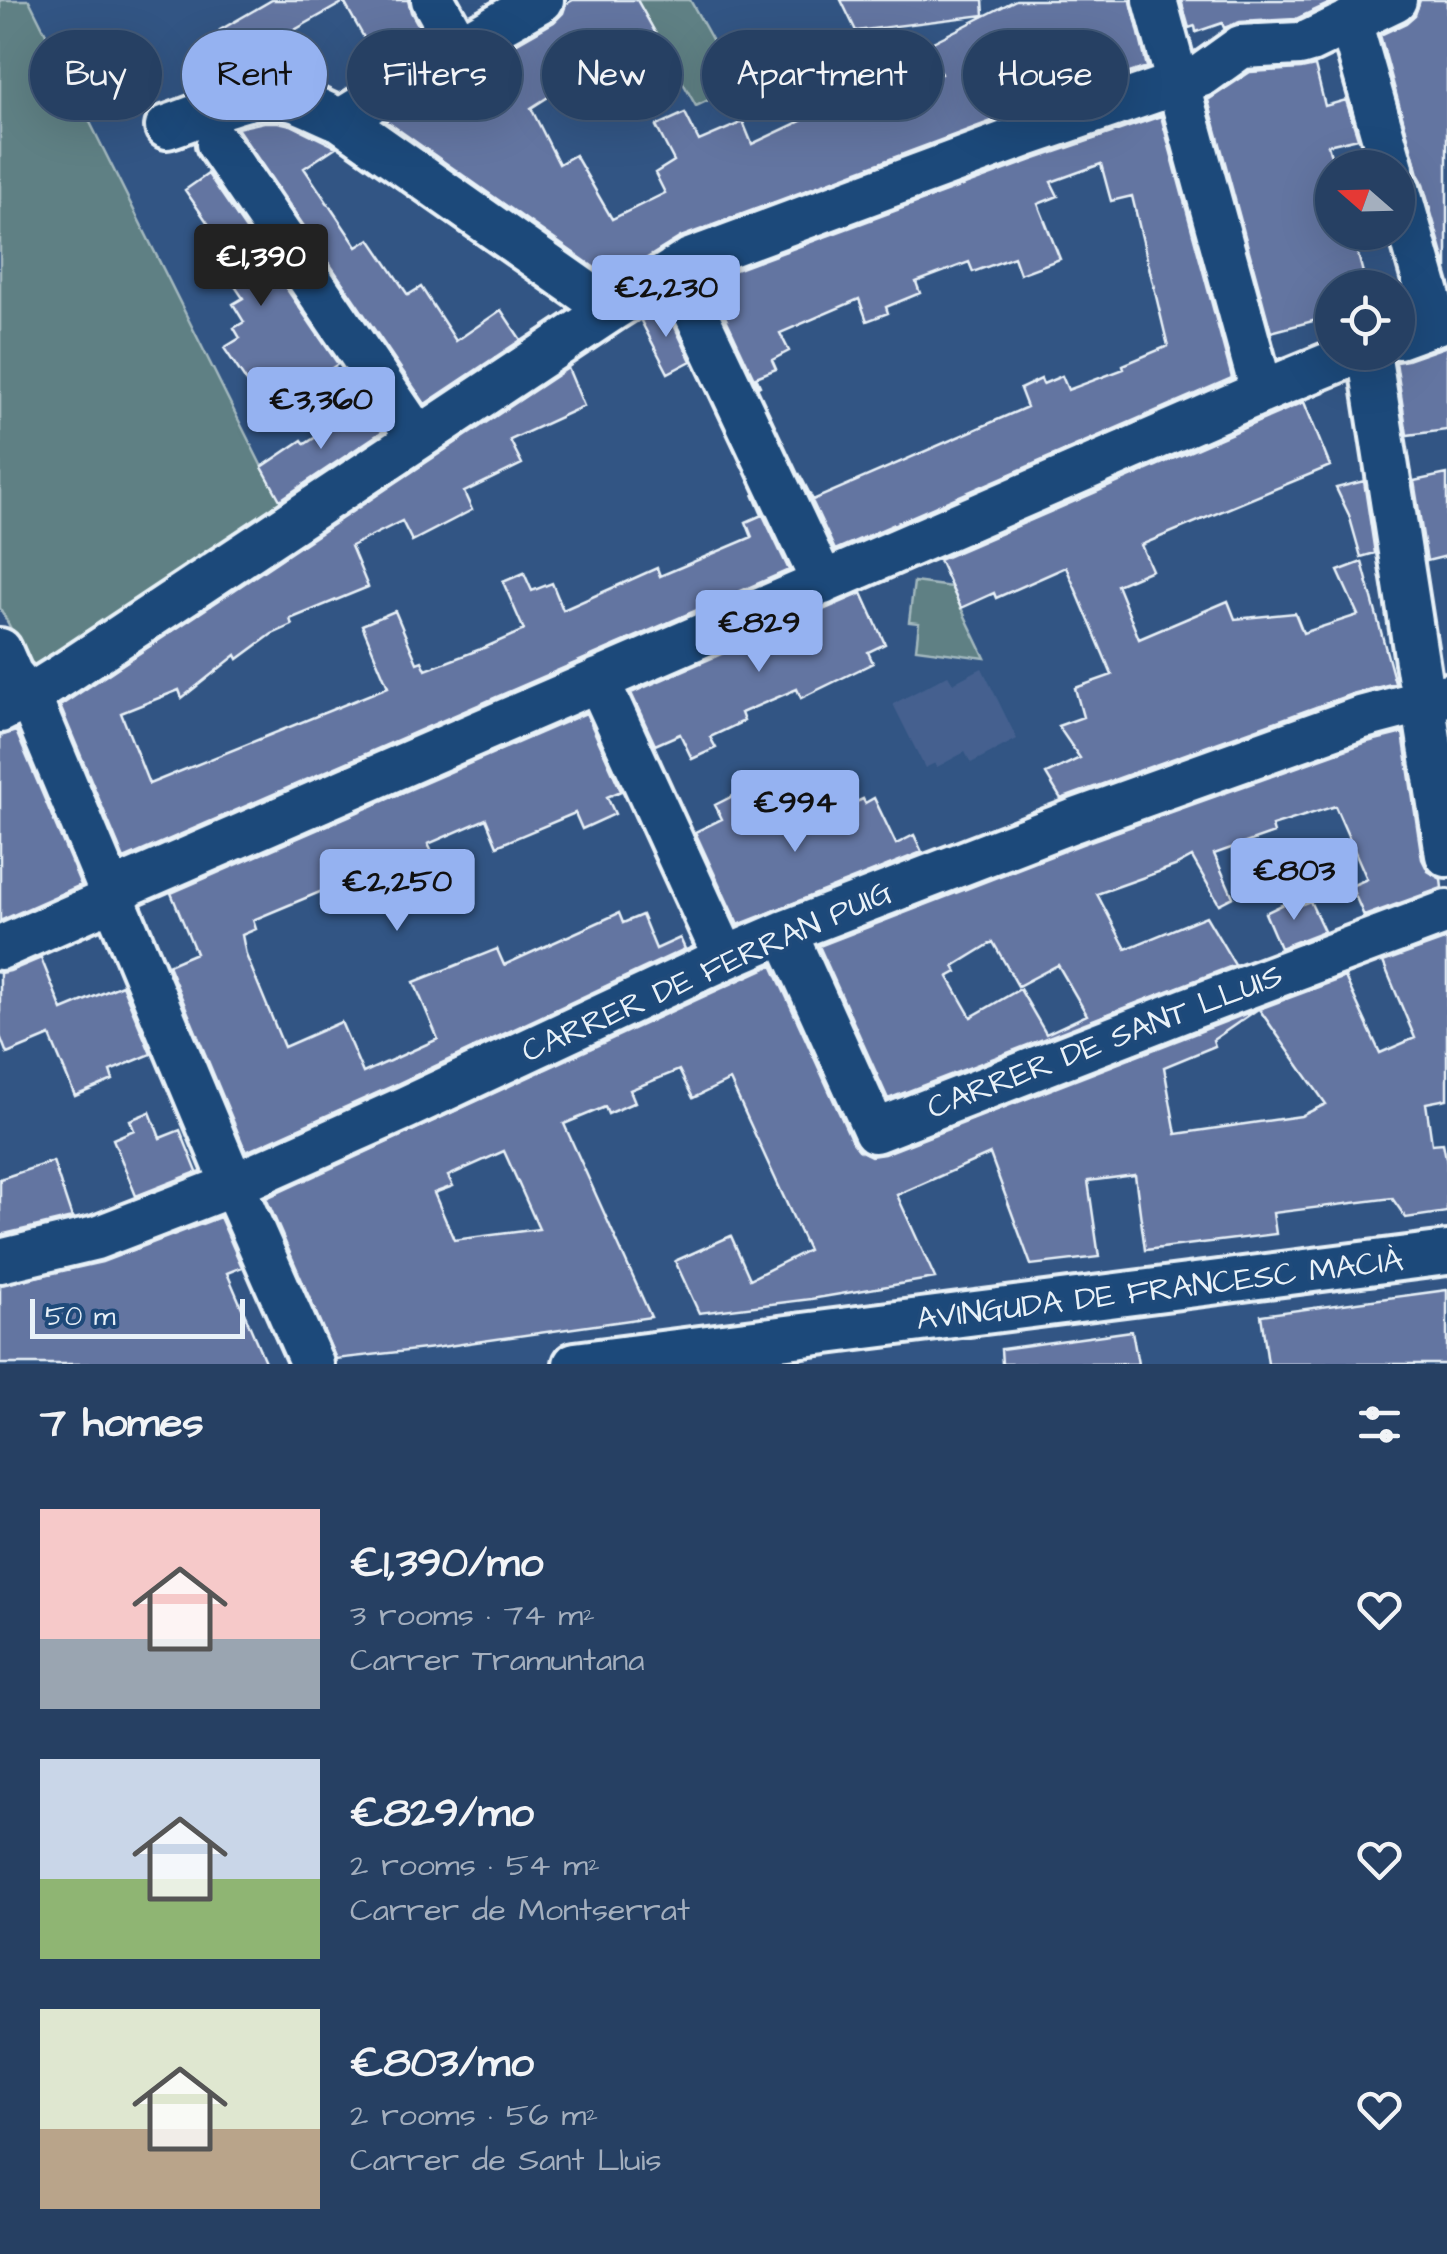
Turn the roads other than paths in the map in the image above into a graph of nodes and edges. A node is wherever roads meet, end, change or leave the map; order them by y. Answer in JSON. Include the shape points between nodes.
{"nodes":[{"id":1,"x":433,"y":0,"type":"edge"},
{"id":2,"x":542,"y":0,"type":"edge"},
{"id":3,"x":1156,"y":0,"type":"edge"},
{"id":4,"x":1395,"y":0,"type":"edge"},
{"id":5,"x":1350,"y":22,"type":"junction"},
{"id":6,"x":450,"y":30,"type":"edge"},
{"id":7,"x":489,"y":30,"type":"edge"},
{"id":8,"x":1178,"y":84,"type":"junction"},
{"id":9,"x":347,"y":116,"type":"edge"},
{"id":10,"x":340,"y":120,"type":"junction"},
{"id":11,"x":168,"y":126,"type":"dead end"},
{"id":12,"x":218,"y":144,"type":"dead end"},
{"id":13,"x":1387,"y":150,"type":"edge"},
{"id":14,"x":1411,"y":250,"type":"edge"},
{"id":15,"x":674,"y":270,"type":"junction"},
{"id":16,"x":611,"y":310,"type":"junction"},
{"id":17,"x":1427,"y":326,"type":"edge"},
{"id":18,"x":1315,"y":370,"type":"edge"},
{"id":19,"x":1371,"y":370,"type":"edge"},
{"id":20,"x":1262,"y":392,"type":"junction"},
{"id":21,"x":418,"y":438,"type":"junction"},
{"id":22,"x":823,"y":583,"type":"junction"},
{"id":23,"x":0,"y":650,"type":"edge"},
{"id":24,"x":598,"y":680,"type":"junction"},
{"id":25,"x":1435,"y":698,"type":"edge"},
{"id":26,"x":14,"y":704,"type":"edge"},
{"id":27,"x":1447,"y":856,"type":"edge"},
{"id":28,"x":114,"y":898,"type":"junction"},
{"id":29,"x":1447,"y":912,"type":"edge"},
{"id":30,"x":786,"y":932,"type":"junction"},
{"id":31,"x":15,"y":941,"type":"edge"},
{"id":32,"x":725,"y":958,"type":"junction"},
{"id":33,"x":233,"y":1185,"type":"junction"},
{"id":34,"x":1447,"y":1253,"type":"edge"},
{"id":35,"x":0,"y":1261,"type":"edge"},
{"id":36,"x":312,"y":1364,"type":"edge"},
{"id":37,"x":575,"y":1364,"type":"edge"}],
"edges":[{"from":1,"to":6,"type":"street"},
{"from":2,"to":7,"type":"street"},
{"from":3,"to":8,"type":"street"},
{"from":4,"to":5,"type":"street"},
{"from":5,"to":8,"type":"street","via":[[1300,44],[1241,47],[1208,73]]},
{"from":5,"to":13,"type":"street"},
{"from":8,"to":15,"type":"street"},
{"from":8,"to":20,"type":"street"},
{"from":9,"to":10,"type":"street"},
{"from":10,"to":11,"type":"street","via":[[275,96]]},
{"from":10,"to":16,"type":"street"},
{"from":12,"to":21,"type":"street"},
{"from":14,"to":17,"type":"street"},
{"from":15,"to":16,"type":"street"},
{"from":15,"to":22,"type":"street"},
{"from":16,"to":21,"type":"street"},
{"from":18,"to":20,"type":"street"},
{"from":19,"to":25,"type":"street"},
{"from":20,"to":22,"type":"street"},
{"from":21,"to":26,"type":"street"},
{"from":22,"to":24,"type":"street"},
{"from":23,"to":26,"type":"street"},
{"from":24,"to":28,"type":"street","via":[[161,870]]},
{"from":24,"to":32,"type":"street"},
{"from":25,"to":27,"type":"street"},
{"from":25,"to":30,"type":"street","name":"CARRER DE FERRAN PUIG","via":[[1073,820]]},
{"from":26,"to":28,"type":"street"},
{"from":28,"to":31,"type":"street"},
{"from":28,"to":33,"type":"street"},
{"from":29,"to":30,"type":"street","name":"CARRER DE SANT LLUIS","via":[[876,1130]]},
{"from":30,"to":32,"type":"street","name":"CARRER DE FERRAN PUIG"},
{"from":32,"to":33,"type":"street","name":"CARRER DE FERRAN PUIG"},
{"from":33,"to":35,"type":"street","name":"CARRER DE FERRAN PUIG","via":[[96,1238]]},
{"from":33,"to":36,"type":"street"},
{"from":34,"to":37,"type":"street","name":"AVINGUDA DE FRANCESC MACIÀ"}]}
